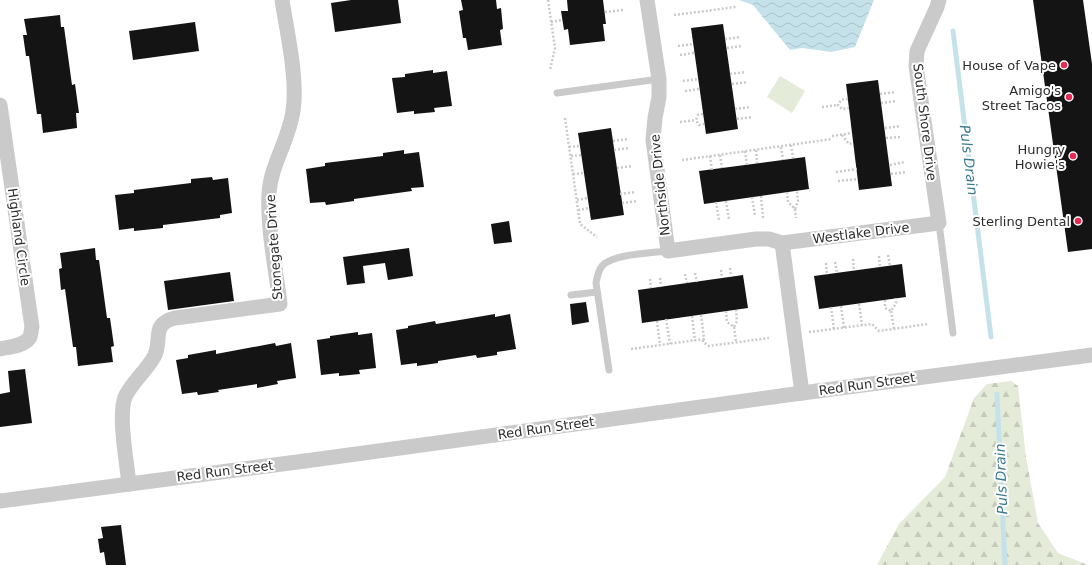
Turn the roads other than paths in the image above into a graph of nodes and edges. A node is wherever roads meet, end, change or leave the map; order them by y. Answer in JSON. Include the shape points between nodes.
{"nodes":[{"id":1,"x":282,"y":0,"type":"edge"},
{"id":2,"x":647,"y":0,"type":"edge"},
{"id":3,"x":939,"y":0,"type":"edge"},
{"id":4,"x":659,"y":79,"type":"junction"},
{"id":5,"x":557,"y":93,"type":"dead end"},
{"id":6,"x":0,"y":105,"type":"edge"},
{"id":7,"x":939,"y":223,"type":"junction"},
{"id":8,"x":782,"y":243,"type":"junction"},
{"id":9,"x":668,"y":251,"type":"junction"},
{"id":10,"x":597,"y":292,"type":"junction"},
{"id":11,"x":571,"y":295,"type":"dead end"},
{"id":12,"x":953,"y":333,"type":"dead end"},
{"id":13,"x":0,"y":349,"type":"edge"},
{"id":14,"x":1092,"y":355,"type":"edge"},
{"id":15,"x":609,"y":370,"type":"dead end"},
{"id":16,"x":802,"y":393,"type":"junction"},
{"id":17,"x":129,"y":484,"type":"junction"},
{"id":18,"x":0,"y":501,"type":"edge"}],
"edges":[{"from":1,"to":17,"type":"street","name":"Stonegate Drive","via":[[294,89],[288,133],[271,179],[270,192],[271,232],[280,304],[175,318],[160,326],[156,353],[125,396],[122,421]]},
{"from":2,"to":4,"type":"street","name":"Northside Drive"},
{"from":3,"to":7,"type":"street","name":"South Shore Drive","via":[[917,51],[916,66]]},
{"from":4,"to":5,"type":"lane"},
{"from":4,"to":9,"type":"street","name":"Northside Drive","via":[[653,140]]},
{"from":6,"to":13,"type":"street","name":"Highland Circle","via":[[32,327],[30,337],[23,343]]},
{"from":7,"to":8,"type":"street","name":"Westlake Drive"},
{"from":7,"to":12,"type":"lane"},
{"from":8,"to":9,"type":"street","name":"Westlake Drive","via":[[756,239]]},
{"from":8,"to":16,"type":"street"},
{"from":9,"to":10,"type":"lane","via":[[609,261],[602,266],[598,274]]},
{"from":10,"to":11,"type":"lane"},
{"from":10,"to":15,"type":"lane"},
{"from":14,"to":16,"type":"street","name":"Red Run Street"},
{"from":16,"to":17,"type":"street","name":"Red Run Street"},
{"from":17,"to":18,"type":"street","name":"Red Run Street"}]}
